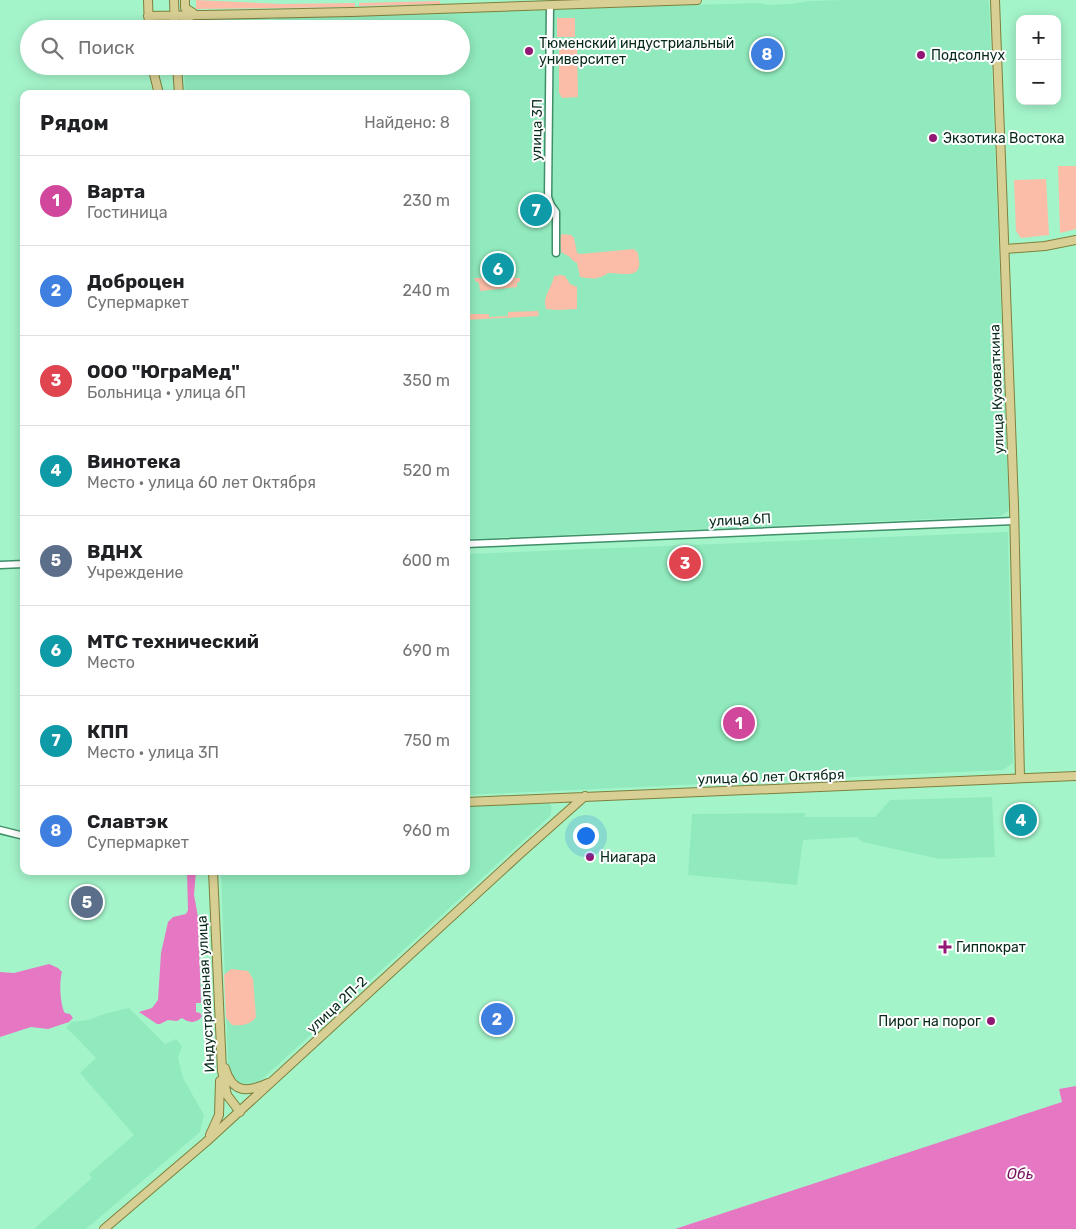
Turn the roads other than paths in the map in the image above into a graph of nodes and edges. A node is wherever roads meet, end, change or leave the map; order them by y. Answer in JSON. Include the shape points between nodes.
{"nodes":[{"id":1,"x":148,"y":0,"type":"edge"},
{"id":2,"x":174,"y":0,"type":"edge"},
{"id":3,"x":185,"y":0,"type":"edge"},
{"id":4,"x":696,"y":0,"type":"edge"},
{"id":5,"x":994,"y":0,"type":"edge"},
{"id":6,"x":651,"y":1,"type":"edge"},
{"id":7,"x":447,"y":4,"type":"edge"},
{"id":8,"x":550,"y":5,"type":"junction"},
{"id":9,"x":194,"y":14,"type":"junction"},
{"id":10,"x":175,"y":15,"type":"junction"},
{"id":11,"x":148,"y":16,"type":"junction"},
{"id":12,"x":148,"y":20,"type":"edge"},
{"id":13,"x":175,"y":20,"type":"edge"},
{"id":14,"x":186,"y":20,"type":"edge"},
{"id":15,"x":154,"y":75,"type":"edge"},
{"id":16,"x":178,"y":75,"type":"edge"},
{"id":17,"x":158,"y":90,"type":"edge"},
{"id":18,"x":179,"y":90,"type":"edge"},
{"id":19,"x":1076,"y":240,"type":"edge"},
{"id":20,"x":1005,"y":249,"type":"junction"},
{"id":21,"x":556,"y":254,"type":"dead end"},
{"id":22,"x":1014,"y":521,"type":"junction"},
{"id":23,"x":470,"y":544,"type":"edge"},
{"id":24,"x":20,"y":564,"type":"edge"},
{"id":25,"x":0,"y":565,"type":"edge"},
{"id":26,"x":1076,"y":776,"type":"edge"},
{"id":27,"x":1020,"y":778,"type":"junction"},
{"id":28,"x":585,"y":796,"type":"junction"},
{"id":29,"x":470,"y":802,"type":"edge"},
{"id":30,"x":0,"y":830,"type":"edge"},
{"id":31,"x":20,"y":835,"type":"edge"},
{"id":32,"x":213,"y":875,"type":"edge"},
{"id":33,"x":220,"y":1042,"type":"junction"},
{"id":34,"x":277,"y":1078,"type":"junction"},
{"id":35,"x":240,"y":1112,"type":"junction"},
{"id":36,"x":206,"y":1142,"type":"junction"},
{"id":37,"x":104,"y":1229,"type":"edge"}],
"edges":[{"from":1,"to":11,"type":"main road"},
{"from":2,"to":10,"type":"main road"},
{"from":3,"to":9,"type":"main road","via":[[185,8]]},
{"from":4,"to":6,"type":"main road"},
{"from":5,"to":20,"type":"main road","name":"улица Кузоваткина"},
{"from":6,"to":8,"type":"main road"},
{"from":7,"to":8,"type":"main road"},
{"from":7,"to":9,"type":"main road"},
{"from":8,"to":21,"type":"street","name":"улица 3П","via":[[548,198],[556,212]]},
{"from":9,"to":10,"type":"main road"},
{"from":9,"to":14,"type":"main road"},
{"from":10,"to":11,"type":"main road"},
{"from":10,"to":13,"type":"main road"},
{"from":11,"to":12,"type":"main road"},
{"from":15,"to":17,"type":"main road"},
{"from":16,"to":18,"type":"main road"},
{"from":19,"to":20,"type":"main road"},
{"from":20,"to":22,"type":"main road","name":"улица Кузоваткина"},
{"from":22,"to":23,"type":"street","name":"улица 6П"},
{"from":22,"to":27,"type":"main road","name":"улица Кузоваткина"},
{"from":24,"to":25,"type":"street"},
{"from":26,"to":27,"type":"main road","name":"улица 60 лет Октября"},
{"from":27,"to":28,"type":"main road","name":"улица 60 лет Октября"},
{"from":28,"to":29,"type":"main road","name":"улица 60 лет Октября"},
{"from":28,"to":34,"type":"main road","name":"улица 2П-2"},
{"from":30,"to":31,"type":"street"},
{"from":32,"to":33,"type":"main road","name":"Индустриальная улица"},
{"from":33,"to":34,"type":"main road","via":[[227,1074],[233,1085],[250,1090]]},
{"from":33,"to":35,"type":"main road","name":"Индустриальная улица","via":[[225,1088],[230,1101]]},
{"from":33,"to":36,"type":"main road","via":[[219,1115]]},
{"from":34,"to":35,"type":"main road","name":"улица 2П-2"},
{"from":35,"to":36,"type":"main road","name":"улица 2П-2"},
{"from":36,"to":37,"type":"main road","name":"улица 2П-2"}]}
